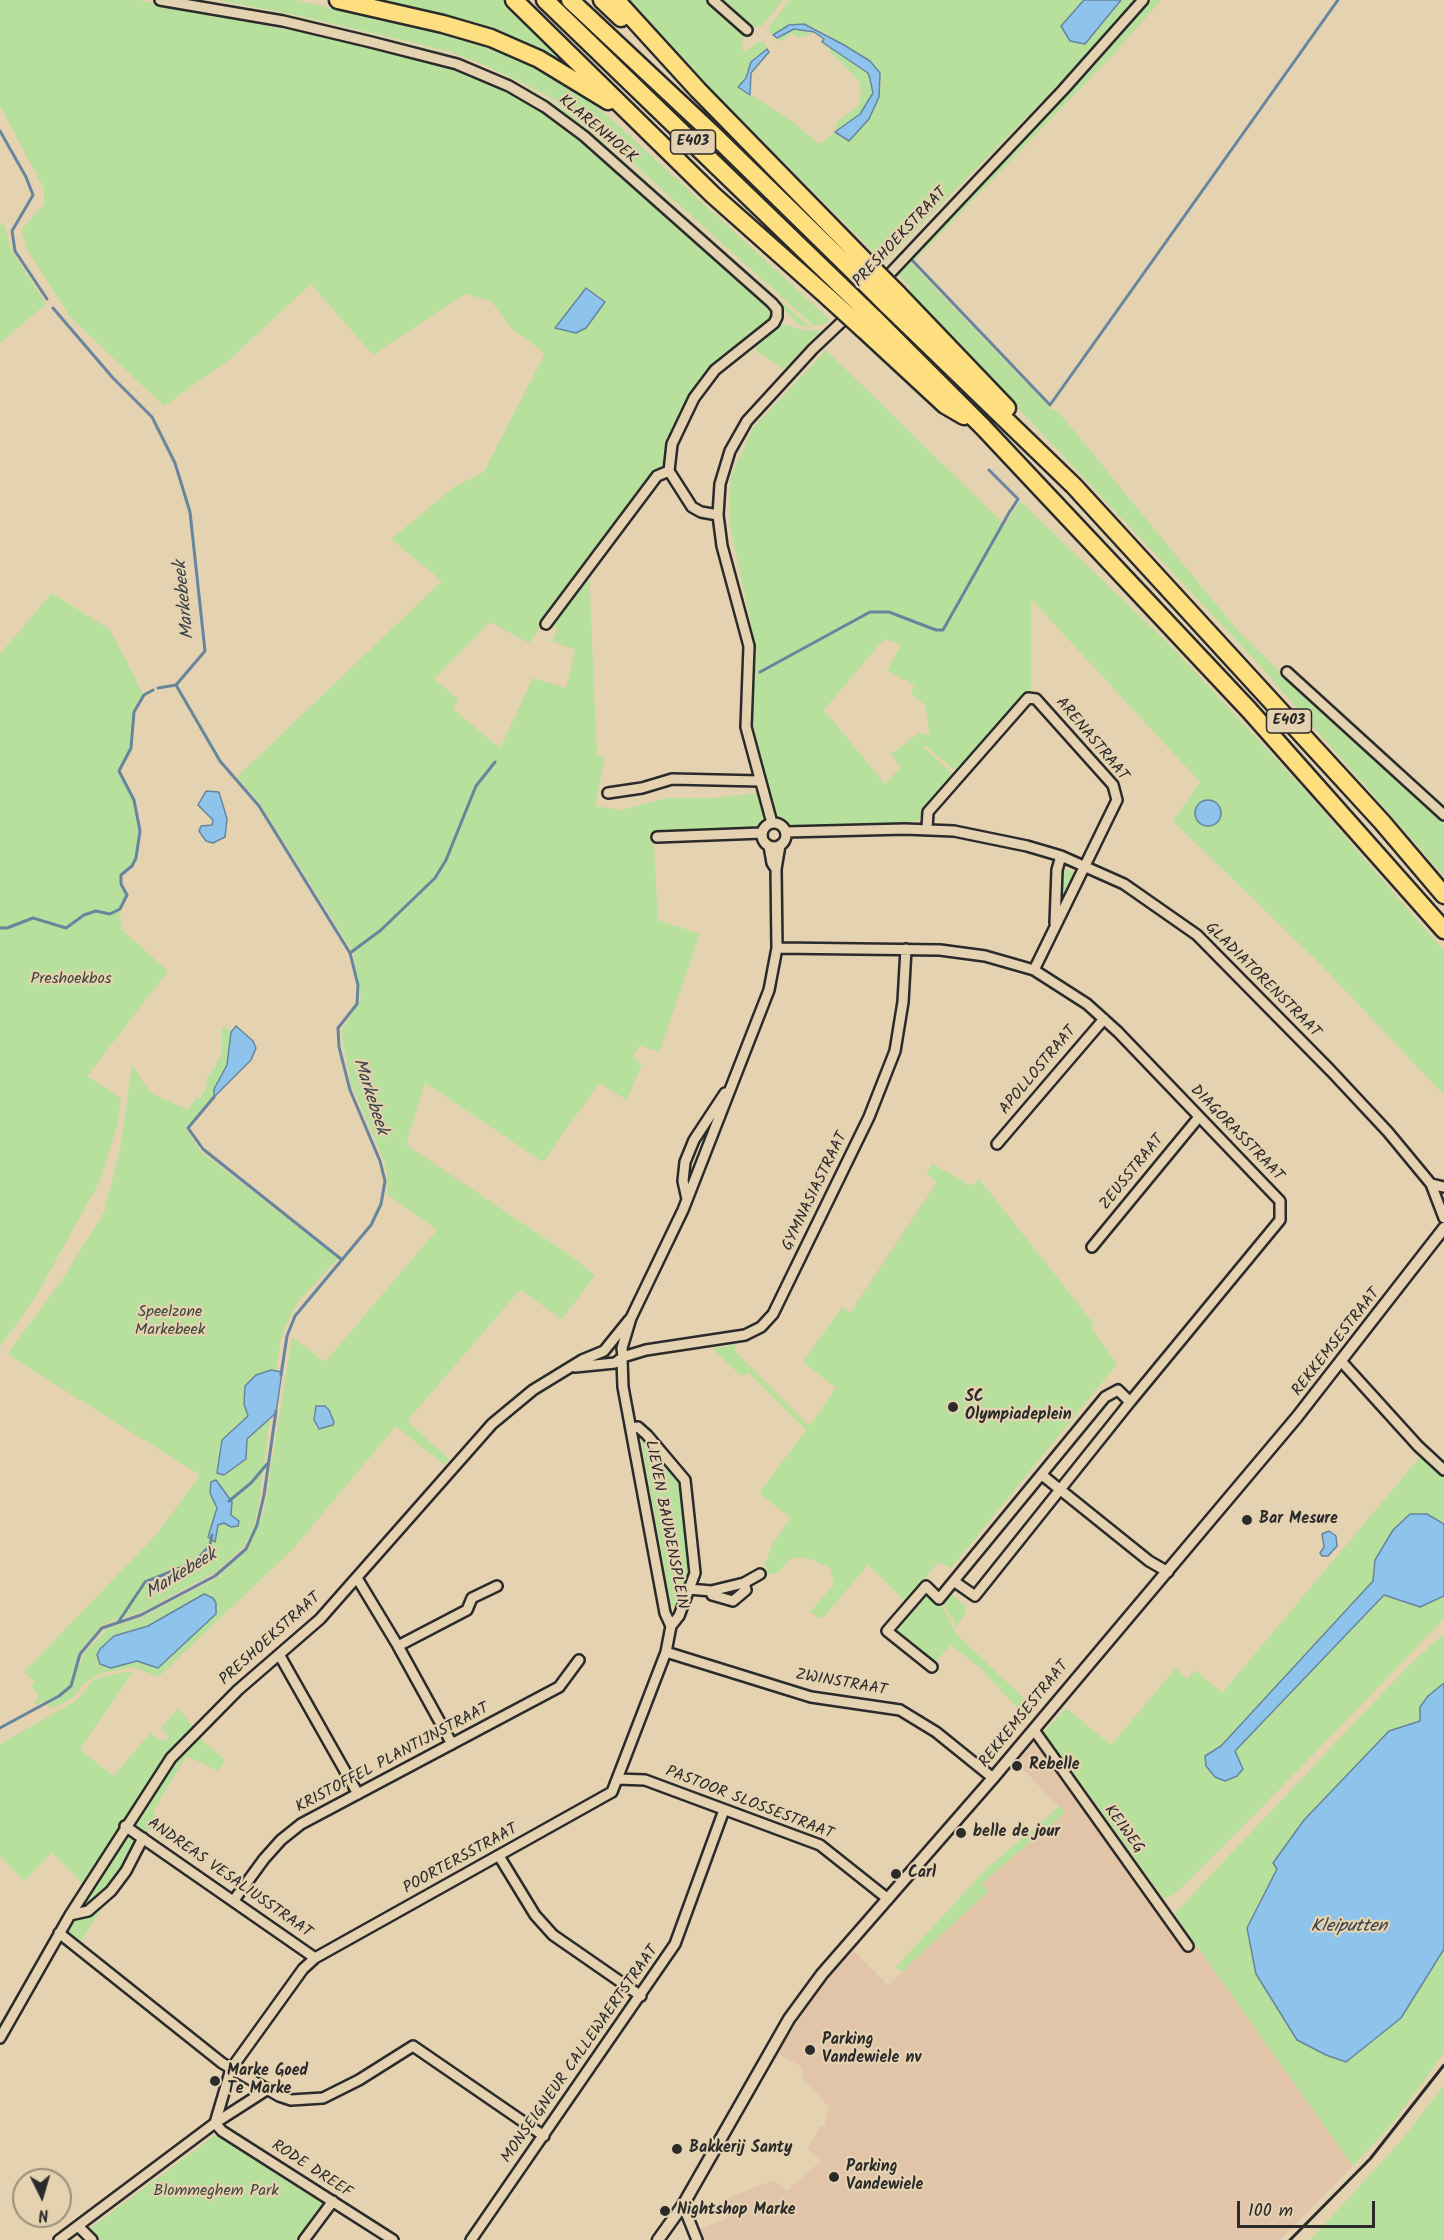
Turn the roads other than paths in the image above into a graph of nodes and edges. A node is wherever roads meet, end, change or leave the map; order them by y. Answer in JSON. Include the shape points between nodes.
{"nodes":[{"id":1,"x":160,"y":0,"type":"edge"},
{"id":2,"x":338,"y":0,"type":"edge"},
{"id":3,"x":514,"y":0,"type":"edge"},
{"id":4,"x":545,"y":0,"type":"edge"},
{"id":5,"x":570,"y":0,"type":"edge"},
{"id":6,"x":602,"y":0,"type":"edge"},
{"id":7,"x":616,"y":0,"type":"edge"},
{"id":8,"x":713,"y":0,"type":"edge"},
{"id":9,"x":1143,"y":0,"type":"edge"},
{"id":10,"x":747,"y":30,"type":"dead end"},
{"id":11,"x":698,"y":90,"type":"junction"},
{"id":12,"x":629,"y":114,"type":"junction"},
{"id":13,"x":860,"y":266,"type":"junction"},
{"id":14,"x":868,"y":324,"type":"junction"},
{"id":15,"x":669,"y":471,"type":"junction"},
{"id":16,"x":718,"y":515,"type":"junction"},
{"id":17,"x":546,"y":624,"type":"dead end"},
{"id":18,"x":1287,"y":672,"type":"dead end"},
{"id":19,"x":760,"y":781,"type":"junction"},
{"id":20,"x":608,"y":793,"type":"dead end"},
{"id":21,"x":1444,"y":815,"type":"edge"},
{"id":22,"x":772,"y":823,"type":"junction"},
{"id":23,"x":927,"y":829,"type":"junction"},
{"id":24,"x":786,"y":832,"type":"junction"},
{"id":25,"x":762,"y":833,"type":"junction"},
{"id":26,"x":657,"y":837,"type":"dead end"},
{"id":27,"x":774,"y":845,"type":"junction"},
{"id":28,"x":1061,"y":856,"type":"junction"},
{"id":29,"x":1087,"y":865,"type":"junction"},
{"id":30,"x":1444,"y":895,"type":"edge"},
{"id":31,"x":1055,"y":929,"type":"junction"},
{"id":32,"x":1444,"y":930,"type":"edge"},
{"id":33,"x":777,"y":948,"type":"junction"},
{"id":34,"x":906,"y":949,"type":"junction"},
{"id":35,"x":1034,"y":970,"type":"junction"},
{"id":36,"x":1104,"y":1019,"type":"junction"},
{"id":37,"x":737,"y":1073,"type":"junction"},
{"id":38,"x":1199,"y":1117,"type":"junction"},
{"id":39,"x":997,"y":1144,"type":"dead end"},
{"id":40,"x":1431,"y":1184,"type":"junction"},
{"id":41,"x":1444,"y":1186,"type":"edge"},
{"id":42,"x":687,"y":1199,"type":"junction"},
{"id":43,"x":1444,"y":1218,"type":"edge"},
{"id":44,"x":1444,"y":1228,"type":"edge"},
{"id":45,"x":1092,"y":1247,"type":"dead end"},
{"id":46,"x":631,"y":1318,"type":"junction"},
{"id":47,"x":608,"y":1347,"type":"junction"},
{"id":48,"x":623,"y":1353,"type":"junction"},
{"id":49,"x":1341,"y":1361,"type":"junction"},
{"id":50,"x":610,"y":1363,"type":"junction"},
{"id":51,"x":575,"y":1367,"type":"junction"},
{"id":52,"x":623,"y":1387,"type":"junction"},
{"id":53,"x":1130,"y":1402,"type":"junction"},
{"id":54,"x":632,"y":1428,"type":"junction"},
{"id":55,"x":1444,"y":1470,"type":"edge"},
{"id":56,"x":1042,"y":1475,"type":"junction"},
{"id":57,"x":1059,"y":1488,"type":"junction"},
{"id":58,"x":760,"y":1574,"type":"dead end"},
{"id":59,"x":1165,"y":1575,"type":"junction"},
{"id":60,"x":357,"y":1578,"type":"junction"},
{"id":61,"x":955,"y":1582,"type":"junction"},
{"id":62,"x":744,"y":1583,"type":"junction"},
{"id":63,"x":497,"y":1586,"type":"dead end"},
{"id":64,"x":689,"y":1589,"type":"junction"},
{"id":65,"x":711,"y":1591,"type":"junction"},
{"id":66,"x":671,"y":1626,"type":"junction"},
{"id":67,"x":398,"y":1646,"type":"junction"},
{"id":68,"x":666,"y":1652,"type":"junction"},
{"id":69,"x":280,"y":1656,"type":"junction"},
{"id":70,"x":579,"y":1660,"type":"dead end"},
{"id":71,"x":932,"y":1667,"type":"dead end"},
{"id":72,"x":1034,"y":1730,"type":"junction"},
{"id":73,"x":452,"y":1744,"type":"junction"},
{"id":74,"x":993,"y":1778,"type":"junction"},
{"id":75,"x":618,"y":1779,"type":"junction"},
{"id":76,"x":358,"y":1794,"type":"junction"},
{"id":77,"x":724,"y":1810,"type":"junction"},
{"id":78,"x":125,"y":1826,"type":"junction"},
{"id":79,"x":143,"y":1838,"type":"junction"},
{"id":80,"x":499,"y":1856,"type":"junction"},
{"id":81,"x":888,"y":1899,"type":"junction"},
{"id":82,"x":234,"y":1900,"type":"junction"},
{"id":83,"x":70,"y":1915,"type":"junction"},
{"id":84,"x":59,"y":1933,"type":"junction"},
{"id":85,"x":1188,"y":1946,"type":"dead end"},
{"id":86,"x":315,"y":1958,"type":"junction"},
{"id":87,"x":641,"y":1996,"type":"junction"},
{"id":88,"x":0,"y":2038,"type":"edge"},
{"id":89,"x":231,"y":2069,"type":"junction"},
{"id":90,"x":268,"y":2089,"type":"junction"},
{"id":91,"x":215,"y":2123,"type":"junction"},
{"id":92,"x":544,"y":2136,"type":"junction"},
{"id":93,"x":333,"y":2201,"type":"junction"},
{"id":94,"x":683,"y":2205,"type":"junction"},
{"id":95,"x":78,"y":2226,"type":"junction"},
{"id":96,"x":60,"y":2240,"type":"edge"},
{"id":97,"x":92,"y":2240,"type":"edge"},
{"id":98,"x":304,"y":2240,"type":"edge"},
{"id":99,"x":393,"y":2240,"type":"edge"},
{"id":100,"x":471,"y":2240,"type":"edge"},
{"id":101,"x":658,"y":2240,"type":"edge"},
{"id":102,"x":697,"y":2240,"type":"edge"}],
"edges":[{"from":1,"to":15,"type":"street","name":"KLARENHOEK","via":[[283,21],[391,46],[457,64],[509,86],[545,106],[584,136],[772,303],[777,309],[774,323],[715,370],[694,398],[672,444]]},
{"from":2,"to":12,"type":"highway","via":[[490,38],[539,59]]},
{"from":3,"to":12,"type":"highway"},
{"from":4,"to":14,"type":"highway","number":"E403","bridge":true,"via":[[841,286]]},
{"from":5,"to":13,"type":"highway","number":"E403"},
{"from":6,"to":11,"type":"highway"},
{"from":7,"to":11,"type":"highway"},
{"from":8,"to":10,"type":"street"},
{"from":9,"to":16,"type":"street","name":"PRESHOEKSTRAAT","via":[[893,270],[755,411],[735,439],[726,461]]},
{"from":11,"to":13,"type":"highway"},
{"from":12,"to":14,"type":"highway","bridge":true,"via":[[828,298]]},
{"from":13,"to":30,"type":"highway","number":"E403","bridge":true,"via":[[998,397],[1043,454],[1382,822]]},
{"from":14,"to":32,"type":"highway","number":"E403","via":[[983,427],[1249,710]]},
{"from":15,"to":16,"type":"street","via":[[692,507]]},
{"from":15,"to":17,"type":"street","via":[[657,476]]},
{"from":16,"to":19,"type":"street","name":"PRESHOEKSTRAAT","via":[[722,546],[748,646],[746,727]]},
{"from":18,"to":21,"type":"street"},
{"from":19,"to":20,"type":"street","via":[[672,779]]},
{"from":19,"to":22,"type":"street","name":"PRESHOEKSTRAAT"},
{"from":22,"to":24,"type":"street","via":[[781,825]]},
{"from":22,"to":25,"type":"street"},
{"from":23,"to":24,"type":"street","name":"GLADIATORENSTRAAT"},
{"from":23,"to":28,"type":"street","name":"GLADIATORENSTRAAT","via":[[986,837]]},
{"from":23,"to":29,"type":"street","name":"ARENASTRAAT","via":[[928,812],[1025,699],[1033,698],[1117,792],[1117,800]]},
{"from":24,"to":27,"type":"street","via":[[785,840]]},
{"from":25,"to":26,"type":"street"},
{"from":25,"to":27,"type":"street","via":[[764,841]]},
{"from":27,"to":33,"type":"street","name":"PRESHOEKSTRAAT"},
{"from":28,"to":29,"type":"street","name":"GLADIATORENSTRAAT"},
{"from":28,"to":31,"type":"street"},
{"from":29,"to":31,"type":"street"},
{"from":29,"to":40,"type":"street","name":"GLADIATORENSTRAAT","via":[[1140,894],[1197,935],[1339,1079]]},
{"from":31,"to":35,"type":"street"},
{"from":33,"to":34,"type":"street","name":"DIAGORASSTRAAT"},
{"from":33,"to":37,"type":"street","name":"PRESHOEKSTRAAT","via":[[770,990]]},
{"from":34,"to":35,"type":"street","name":"DIAGORASSTRAAT","via":[[985,956]]},
{"from":34,"to":48,"type":"street","name":"GYMNASIASTRAAT","via":[[895,1051],[869,1117],[773,1314],[761,1327],[745,1335],[646,1350],[633,1347]]},
{"from":35,"to":36,"type":"street","name":"DIAGORASSTRAAT"},
{"from":36,"to":38,"type":"street","name":"DIAGORASSTRAAT"},
{"from":36,"to":39,"type":"street","name":"APOLLOSTRAAT"},
{"from":37,"to":42,"type":"street","name":"PRESHOEKSTRAAT"},
{"from":37,"to":42,"type":"street","name":"PRESHOEKSTRAAT","via":[[694,1140],[685,1162],[683,1181]]},
{"from":38,"to":45,"type":"street","name":"ZEUSSTRAAT"},
{"from":38,"to":53,"type":"street","name":"DIAGORASSTRAAT","via":[[1280,1201],[1280,1220]]},
{"from":40,"to":41,"type":"street"},
{"from":40,"to":43,"type":"street","name":"GLADIATORENSTRAAT"},
{"from":42,"to":46,"type":"street","name":"PRESHOEKSTRAAT"},
{"from":44,"to":49,"type":"street","name":"REKKEMSESTRAAT"},
{"from":46,"to":47,"type":"street","name":"PRESHOEKSTRAAT"},
{"from":46,"to":48,"type":"street","name":"PRESHOEKSTRAAT"},
{"from":47,"to":48,"type":"street"},
{"from":47,"to":50,"type":"street","name":"LIEVEN BAUWENSPLEIN"},
{"from":47,"to":51,"type":"street","name":"PRESHOEKSTRAAT"},
{"from":48,"to":50,"type":"street","name":"PRESHOEKSTRAAT"},
{"from":48,"to":52,"type":"street","name":"LIEVEN BAUWENSPLEIN"},
{"from":49,"to":55,"type":"street"},
{"from":49,"to":59,"type":"street","name":"REKKEMSESTRAAT"},
{"from":50,"to":51,"type":"street","name":"PRESHOEKSTRAAT"},
{"from":50,"to":52,"type":"street","name":"LIEVEN BAUWENSPLEIN"},
{"from":51,"to":60,"type":"street","name":"PRESHOEKSTRAAT","via":[[533,1390],[492,1424]]},
{"from":52,"to":54,"type":"street","name":"LIEVEN BAUWENSPLEIN"},
{"from":53,"to":56,"type":"street","via":[[1118,1389],[1112,1391]]},
{"from":53,"to":57,"type":"street","name":"DIAGORASSTRAAT"},
{"from":54,"to":64,"type":"street","name":"LIEVEN BAUWENSPLEIN","via":[[638,1426],[685,1480],[695,1573]]},
{"from":54,"to":66,"type":"street","name":"LIEVEN BAUWENSPLEIN","via":[[665,1613]]},
{"from":56,"to":57,"type":"street"},
{"from":56,"to":61,"type":"street"},
{"from":57,"to":59,"type":"street"},
{"from":57,"to":61,"type":"street","name":"DIAGORASSTRAAT","via":[[975,1596]]},
{"from":58,"to":62,"type":"street","name":"LIEVEN BAUWENSPLEIN"},
{"from":59,"to":72,"type":"street","name":"REKKEMSESTRAAT"},
{"from":60,"to":67,"type":"street"},
{"from":60,"to":69,"type":"street","name":"PRESHOEKSTRAAT"},
{"from":61,"to":71,"type":"street","via":[[939,1599],[926,1586],[887,1631]]},
{"from":62,"to":65,"type":"street","name":"LIEVEN BAUWENSPLEIN"},
{"from":62,"to":65,"type":"street","name":"LIEVEN BAUWENSPLEIN","via":[[746,1590],[733,1601],[712,1595]]},
{"from":63,"to":67,"type":"street","via":[[472,1598],[467,1610]]},
{"from":64,"to":65,"type":"street","name":"LIEVEN BAUWENSPLEIN"},
{"from":64,"to":66,"type":"street","name":"LIEVEN BAUWENSPLEIN"},
{"from":66,"to":68,"type":"street","name":"LIEVEN BAUWENSPLEIN"},
{"from":67,"to":73,"type":"street"},
{"from":68,"to":74,"type":"street","name":"ZWINSTRAAT","via":[[811,1697],[900,1710],[936,1732]]},
{"from":68,"to":75,"type":"street","name":"POORTERSSTRAAT"},
{"from":69,"to":76,"type":"street"},
{"from":69,"to":78,"type":"street","name":"PRESHOEKSTRAAT","via":[[237,1690],[171,1758]]},
{"from":70,"to":73,"type":"street","name":"KRISTOFFEL PLANTIJNSTRAAT","via":[[559,1687]]},
{"from":72,"to":74,"type":"street","name":"REKKEMSESTRAAT"},
{"from":72,"to":85,"type":"street","name":"KEIWEG"},
{"from":73,"to":76,"type":"street","name":"KRISTOFFEL PLANTIJNSTRAAT"},
{"from":74,"to":81,"type":"street","name":"REKKEMSESTRAAT"},
{"from":75,"to":77,"type":"street","name":"PASTOOR SLOSSESTRAAT","via":[[645,1780]]},
{"from":75,"to":80,"type":"street","name":"POORTERSSTRAAT","via":[[612,1792],[596,1803]]},
{"from":76,"to":82,"type":"street","name":"KRISTOFFEL PLANTIJNSTRAAT","via":[[301,1824],[281,1840]]},
{"from":77,"to":81,"type":"street","name":"PASTOOR SLOSSESTRAAT","via":[[820,1845]]},
{"from":77,"to":87,"type":"street","name":"MONSEIGNEUR CALLEWAERTSTRAAT","via":[[675,1944]]},
{"from":78,"to":79,"type":"street","name":"ANDREAS VESALIUSSTRAAT"},
{"from":78,"to":83,"type":"street","name":"PRESHOEKSTRAAT"},
{"from":79,"to":82,"type":"street","name":"ANDREAS VESALIUSSTRAAT"},
{"from":79,"to":83,"type":"street","via":[[111,1891],[87,1911]]},
{"from":80,"to":86,"type":"street","name":"POORTERSSTRAAT"},
{"from":80,"to":87,"type":"street","via":[[535,1915],[553,1935]]},
{"from":81,"to":94,"type":"street","name":"REKKEMSESTRAAT","via":[[822,1974],[789,2019]]},
{"from":82,"to":86,"type":"street","name":"ANDREAS VESALIUSSTRAAT"},
{"from":83,"to":84,"type":"street","name":"PRESHOEKSTRAAT"},
{"from":84,"to":88,"type":"street","name":"PRESHOEKSTRAAT"},
{"from":84,"to":89,"type":"street"},
{"from":86,"to":89,"type":"street","name":"POORTERSSTRAAT"},
{"from":87,"to":92,"type":"street","name":"MONSEIGNEUR CALLEWAERTSTRAAT"},
{"from":89,"to":90,"type":"street"},
{"from":89,"to":91,"type":"street","name":"POORTERSSTRAAT"},
{"from":90,"to":91,"type":"street"},
{"from":90,"to":92,"type":"street","via":[[291,2100],[323,2098],[413,2046]]},
{"from":91,"to":93,"type":"street","name":"RODE DREEF"},
{"from":91,"to":95,"type":"street"},
{"from":92,"to":100,"type":"street","name":"MONSEIGNEUR CALLEWAERTSTRAAT"},
{"from":93,"to":98,"type":"street"},
{"from":93,"to":99,"type":"street","name":"RODE DREEF"},
{"from":94,"to":101,"type":"street","name":"REKKEMSESTRAAT"},
{"from":94,"to":102,"type":"street"},
{"from":95,"to":96,"type":"street"},
{"from":95,"to":97,"type":"street"}]}
